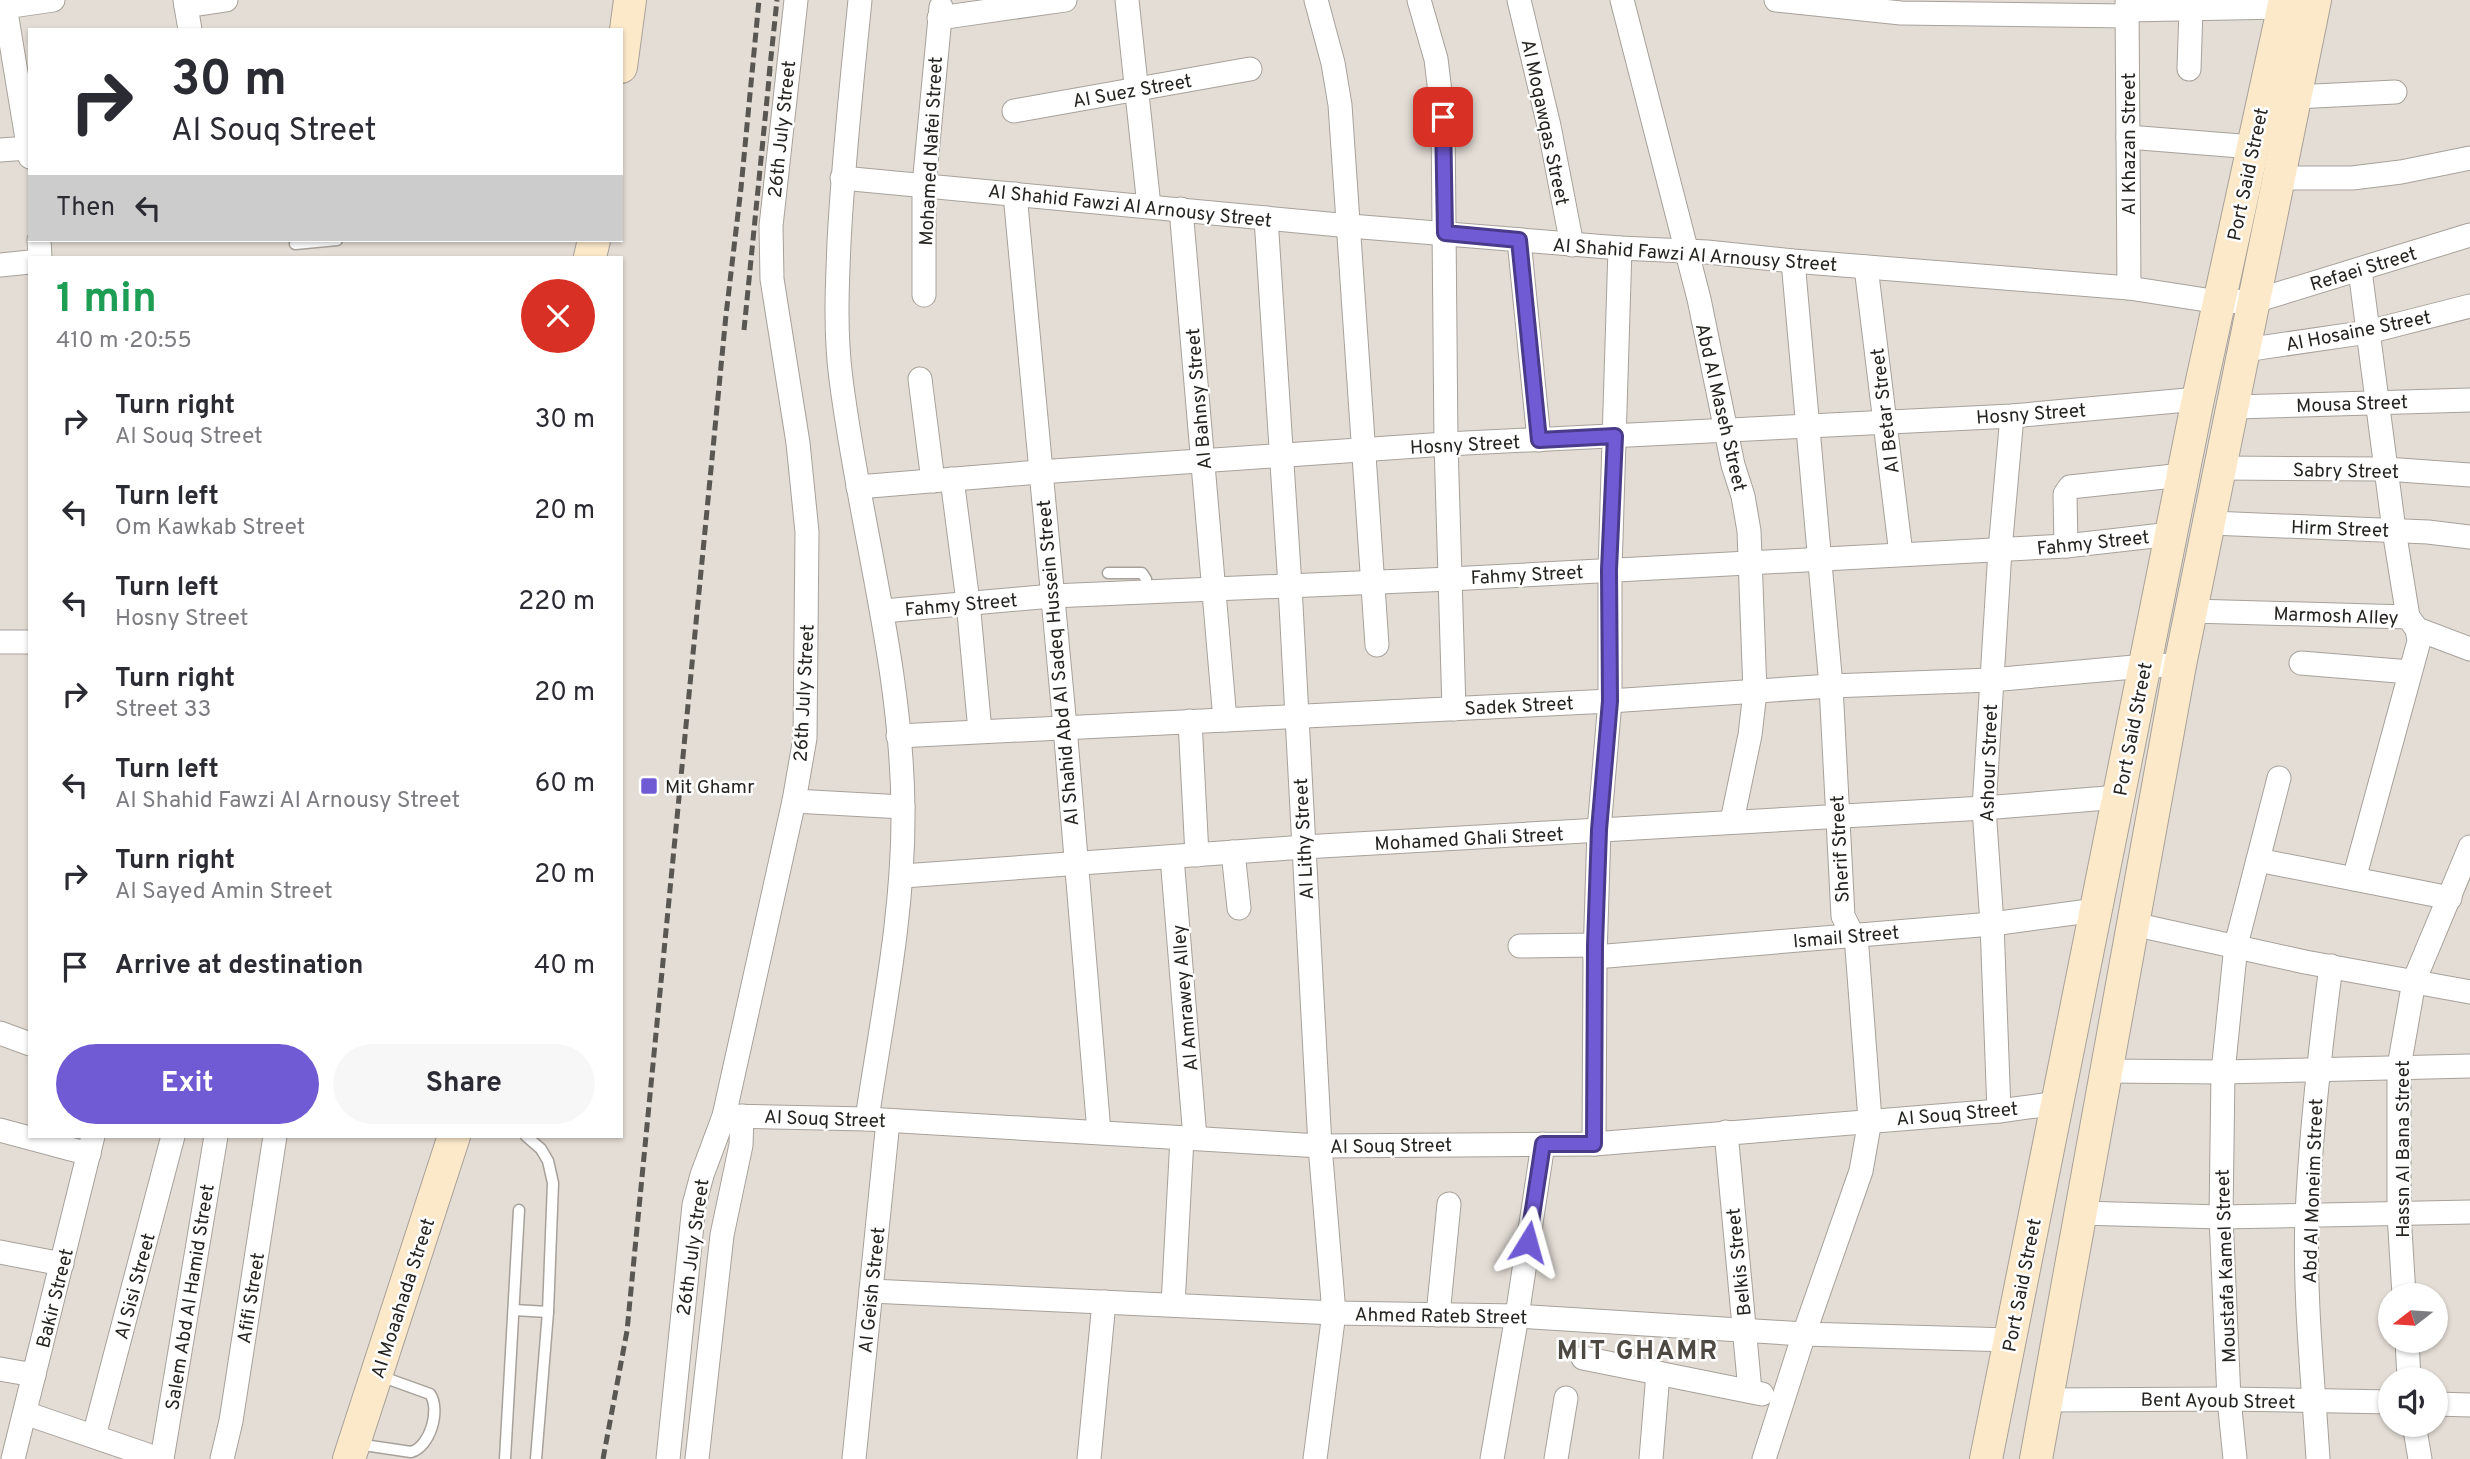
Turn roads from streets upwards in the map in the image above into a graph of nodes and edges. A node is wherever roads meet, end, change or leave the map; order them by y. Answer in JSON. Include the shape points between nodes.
{"nodes":[{"id":1,"x":53,"y":0,"type":"edge"},
{"id":2,"x":226,"y":0,"type":"edge"},
{"id":3,"x":630,"y":0,"type":"edge"},
{"id":4,"x":796,"y":0,"type":"edge"},
{"id":5,"x":859,"y":0,"type":"edge"},
{"id":6,"x":1065,"y":0,"type":"edge"},
{"id":7,"x":1127,"y":0,"type":"edge"},
{"id":8,"x":1316,"y":0,"type":"edge"},
{"id":9,"x":1419,"y":0,"type":"edge"},
{"id":10,"x":1519,"y":0,"type":"edge"},
{"id":11,"x":1622,"y":0,"type":"edge"},
{"id":12,"x":1776,"y":0,"type":"edge"},
{"id":13,"x":2315,"y":0,"type":"edge"},
{"id":14,"x":4,"y":3,"type":"edge"},
{"id":15,"x":186,"y":3,"type":"edge"},
{"id":16,"x":2284,"y":4,"type":"edge"},
{"id":17,"x":1900,"y":7,"type":"edge"},
{"id":18,"x":2016,"y":7,"type":"edge"},
{"id":19,"x":2127,"y":8,"type":"edge"},
{"id":20,"x":2191,"y":9,"type":"junction"},
{"id":21,"x":190,"y":28,"type":"edge"},
{"id":22,"x":623,"y":52,"type":"edge"},
{"id":23,"x":1250,"y":69,"type":"dead end"},
{"id":24,"x":2189,"y":69,"type":"dead end"},
{"id":25,"x":1136,"y":89,"type":"junction"},
{"id":26,"x":2395,"y":92,"type":"dead end"},
{"id":27,"x":16,"y":95,"type":"edge"},
{"id":28,"x":2295,"y":97,"type":"junction"},
{"id":29,"x":1014,"y":111,"type":"dead end"},
{"id":30,"x":2128,"y":137,"type":"junction"},
{"id":31,"x":2253,"y":146,"type":"junction"},
{"id":32,"x":28,"y":148,"type":"edge"},
{"id":33,"x":0,"y":150,"type":"edge"},
{"id":34,"x":28,"y":152,"type":"edge"},
{"id":35,"x":2470,"y":158,"type":"edge"},
{"id":36,"x":842,"y":178,"type":"junction"},
{"id":37,"x":2279,"y":178,"type":"junction"},
{"id":38,"x":924,"y":185,"type":"junction"},
{"id":39,"x":1015,"y":194,"type":"junction"},
{"id":40,"x":1149,"y":206,"type":"junction"},
{"id":41,"x":1181,"y":209,"type":"junction"},
{"id":42,"x":1266,"y":218,"type":"junction"},
{"id":43,"x":1350,"y":226,"type":"junction"},
{"id":44,"x":1445,"y":233,"type":"junction"},
{"id":45,"x":2470,"y":235,"type":"edge"},
{"id":46,"x":1519,"y":240,"type":"junction"},
{"id":47,"x":1572,"y":244,"type":"junction"},
{"id":48,"x":1620,"y":248,"type":"junction"},
{"id":49,"x":1686,"y":251,"type":"junction"},
{"id":50,"x":1793,"y":261,"type":"junction"},
{"id":51,"x":28,"y":262,"type":"edge"},
{"id":52,"x":0,"y":265,"type":"edge"},
{"id":53,"x":1866,"y":267,"type":"junction"},
{"id":54,"x":2360,"y":270,"type":"junction"},
{"id":55,"x":2129,"y":288,"type":"junction"},
{"id":56,"x":924,"y":295,"type":"dead end"},
{"id":57,"x":2255,"y":301,"type":"junction"},
{"id":58,"x":2219,"y":302,"type":"junction"},
{"id":59,"x":2470,"y":306,"type":"edge"},
{"id":60,"x":2368,"y":332,"type":"junction"},
{"id":61,"x":2245,"y":350,"type":"junction"},
{"id":62,"x":920,"y":379,"type":"dead end"},
{"id":63,"x":2198,"y":399,"type":"junction"},
{"id":64,"x":2470,"y":400,"type":"edge"},
{"id":65,"x":2378,"y":402,"type":"junction"},
{"id":66,"x":2234,"y":407,"type":"junction"},
{"id":67,"x":2012,"y":416,"type":"junction"},
{"id":68,"x":1885,"y":422,"type":"junction"},
{"id":69,"x":1808,"y":426,"type":"junction"},
{"id":70,"x":1726,"y":429,"type":"junction"},
{"id":71,"x":1615,"y":436,"type":"junction"},
{"id":72,"x":1539,"y":440,"type":"junction"},
{"id":73,"x":1446,"y":444,"type":"junction"},
{"id":74,"x":1365,"y":450,"type":"junction"},
{"id":75,"x":1282,"y":456,"type":"junction"},
{"id":76,"x":1204,"y":461,"type":"junction"},
{"id":77,"x":2221,"y":468,"type":"junction"},
{"id":78,"x":2386,"y":469,"type":"junction"},
{"id":79,"x":1039,"y":472,"type":"junction"},
{"id":80,"x":2183,"y":475,"type":"junction"},
{"id":81,"x":2470,"y":475,"type":"edge"},
{"id":82,"x":942,"y":480,"type":"junction"},
{"id":83,"x":858,"y":487,"type":"junction"},
{"id":84,"x":2211,"y":523,"type":"junction"},
{"id":85,"x":2394,"y":530,"type":"junction"},
{"id":86,"x":2171,"y":534,"type":"junction"},
{"id":87,"x":2470,"y":537,"type":"edge"},
{"id":88,"x":2066,"y":546,"type":"junction"},
{"id":89,"x":2000,"y":550,"type":"junction"},
{"id":90,"x":1901,"y":554,"type":"junction"},
{"id":91,"x":1821,"y":558,"type":"junction"},
{"id":92,"x":1750,"y":562,"type":"junction"},
{"id":93,"x":1609,"y":570,"type":"junction"},
{"id":94,"x":1450,"y":579,"type":"junction"},
{"id":95,"x":1373,"y":582,"type":"junction"},
{"id":96,"x":1290,"y":586,"type":"junction"},
{"id":97,"x":1216,"y":589,"type":"junction"},
{"id":98,"x":1052,"y":596,"type":"junction"},
{"id":99,"x":968,"y":602,"type":"junction"},
{"id":100,"x":883,"y":611,"type":"junction"},
{"id":101,"x":2192,"y":611,"type":"junction"},
{"id":102,"x":2413,"y":623,"type":"junction"},
{"id":103,"x":0,"y":642,"type":"edge"},
{"id":104,"x":28,"y":642,"type":"edge"},
{"id":105,"x":1377,"y":645,"type":"dead end"},
{"id":106,"x":2470,"y":649,"type":"edge"},
{"id":107,"x":2301,"y":663,"type":"dead end"},
{"id":108,"x":2180,"y":665,"type":"junction"},
{"id":109,"x":2145,"y":666,"type":"junction"},
{"id":110,"x":2410,"y":672,"type":"junction"},
{"id":111,"x":1991,"y":680,"type":"junction"},
{"id":112,"x":1831,"y":686,"type":"junction"},
{"id":113,"x":1755,"y":692,"type":"junction"},
{"id":114,"x":1610,"y":701,"type":"junction"},
{"id":115,"x":1454,"y":709,"type":"junction"},
{"id":116,"x":1296,"y":716,"type":"junction"},
{"id":117,"x":1226,"y":720,"type":"junction"},
{"id":118,"x":1190,"y":722,"type":"junction"},
{"id":119,"x":1065,"y":727,"type":"junction"},
{"id":120,"x":980,"y":732,"type":"junction"},
{"id":121,"x":898,"y":736,"type":"junction"},
{"id":122,"x":2279,"y":778,"type":"dead end"},
{"id":123,"x":2119,"y":797,"type":"junction"},
{"id":124,"x":794,"y":801,"type":"junction"},
{"id":125,"x":903,"y":807,"type":"junction"},
{"id":126,"x":1984,"y":808,"type":"junction"},
{"id":127,"x":1838,"y":815,"type":"junction"},
{"id":128,"x":1732,"y":821,"type":"junction"},
{"id":129,"x":1599,"y":830,"type":"junction"},
{"id":130,"x":1304,"y":847,"type":"junction"},
{"id":131,"x":2470,"y":848,"type":"edge"},
{"id":132,"x":1233,"y":852,"type":"junction"},
{"id":133,"x":1197,"y":855,"type":"junction"},
{"id":134,"x":1172,"y":857,"type":"junction"},
{"id":135,"x":2258,"y":860,"type":"junction"},
{"id":136,"x":1075,"y":864,"type":"junction"},
{"id":137,"x":902,"y":876,"type":"junction"},
{"id":138,"x":2354,"y":879,"type":"junction"},
{"id":139,"x":2450,"y":898,"type":"junction"},
{"id":140,"x":1239,"y":908,"type":"dead end"},
{"id":141,"x":2096,"y":910,"type":"junction"},
{"id":142,"x":1992,"y":923,"type":"junction"},
{"id":143,"x":2133,"y":924,"type":"junction"},
{"id":144,"x":1856,"y":935,"type":"junction"},
{"id":145,"x":2236,"y":945,"type":"junction"},
{"id":146,"x":1520,"y":946,"type":"dead end"},
{"id":147,"x":1595,"y":951,"type":"junction"},
{"id":148,"x":2331,"y":966,"type":"junction"},
{"id":149,"x":2414,"y":981,"type":"junction"},
{"id":150,"x":2470,"y":992,"type":"edge"},
{"id":151,"x":0,"y":1033,"type":"edge"},
{"id":152,"x":28,"y":1043,"type":"edge"},
{"id":153,"x":2470,"y":1066,"type":"edge"},
{"id":154,"x":2399,"y":1067,"type":"junction"},
{"id":155,"x":2318,"y":1069,"type":"junction"},
{"id":156,"x":2106,"y":1071,"type":"junction"},
{"id":157,"x":2222,"y":1072,"type":"junction"},
{"id":158,"x":2058,"y":1103,"type":"junction"},
{"id":159,"x":1999,"y":1111,"type":"junction"},
{"id":160,"x":733,"y":1116,"type":"junction"},
{"id":161,"x":877,"y":1120,"type":"junction"},
{"id":162,"x":1870,"y":1120,"type":"junction"},
{"id":163,"x":0,"y":1130,"type":"edge"},
{"id":164,"x":1099,"y":1132,"type":"junction"},
{"id":165,"x":1726,"y":1132,"type":"junction"},
{"id":166,"x":28,"y":1135,"type":"edge"},
{"id":167,"x":49,"y":1138,"type":"edge"},
{"id":168,"x":172,"y":1138,"type":"edge"},
{"id":169,"x":216,"y":1138,"type":"edge"},
{"id":170,"x":275,"y":1138,"type":"edge"},
{"id":171,"x":453,"y":1138,"type":"edge"},
{"id":172,"x":1189,"y":1138,"type":"junction"},
{"id":173,"x":1543,"y":1144,"type":"junction"},
{"id":174,"x":1594,"y":1144,"type":"junction"},
{"id":175,"x":91,"y":1145,"type":"edge"},
{"id":176,"x":1320,"y":1146,"type":"junction"},
{"id":177,"x":1449,"y":1204,"type":"dead end"},
{"id":178,"x":2470,"y":1212,"type":"edge"},
{"id":179,"x":2080,"y":1213,"type":"junction"},
{"id":180,"x":2399,"y":1214,"type":"junction"},
{"id":181,"x":2307,"y":1216,"type":"junction"},
{"id":182,"x":2221,"y":1217,"type":"junction"},
{"id":183,"x":0,"y":1252,"type":"edge"},
{"id":184,"x":62,"y":1264,"type":"junction"},
{"id":185,"x":2403,"y":1283,"type":"edge"},
{"id":186,"x":871,"y":1291,"type":"junction"},
{"id":187,"x":1104,"y":1302,"type":"junction"},
{"id":188,"x":1173,"y":1305,"type":"junction"},
{"id":189,"x":1334,"y":1312,"type":"junction"},
{"id":190,"x":1438,"y":1315,"type":"junction"},
{"id":191,"x":1517,"y":1316,"type":"junction"},
{"id":192,"x":1745,"y":1331,"type":"junction"},
{"id":193,"x":1804,"y":1334,"type":"junction"},
{"id":194,"x":2010,"y":1340,"type":"junction"},
{"id":195,"x":1583,"y":1358,"type":"dead end"},
{"id":196,"x":0,"y":1369,"type":"edge"},
{"id":197,"x":1658,"y":1373,"type":"junction"},
{"id":198,"x":34,"y":1376,"type":"junction"},
{"id":199,"x":1750,"y":1391,"type":"junction"},
{"id":200,"x":1566,"y":1398,"type":"dead end"},
{"id":201,"x":1784,"y":1398,"type":"junction"},
{"id":202,"x":2229,"y":1399,"type":"junction"},
{"id":203,"x":2046,"y":1400,"type":"junction"},
{"id":204,"x":2314,"y":1401,"type":"junction"},
{"id":205,"x":2378,"y":1402,"type":"edge"},
{"id":206,"x":2448,"y":1404,"type":"edge"},
{"id":207,"x":2470,"y":1405,"type":"edge"},
{"id":208,"x":25,"y":1413,"type":"junction"},
{"id":209,"x":94,"y":1436,"type":"junction"},
{"id":210,"x":2416,"y":1437,"type":"edge"},
{"id":211,"x":352,"y":1451,"type":"edge"},
{"id":212,"x":116,"y":1452,"type":"edge"},
{"id":213,"x":13,"y":1459,"type":"edge"},
{"id":214,"x":160,"y":1459,"type":"edge"},
{"id":215,"x":222,"y":1459,"type":"edge"},
{"id":216,"x":668,"y":1459,"type":"edge"},
{"id":217,"x":696,"y":1459,"type":"edge"},
{"id":218,"x":854,"y":1459,"type":"edge"},
{"id":219,"x":1089,"y":1459,"type":"edge"},
{"id":220,"x":1315,"y":1459,"type":"edge"},
{"id":221,"x":1492,"y":1459,"type":"edge"},
{"id":222,"x":1556,"y":1459,"type":"edge"},
{"id":223,"x":1651,"y":1459,"type":"edge"},
{"id":224,"x":1765,"y":1459,"type":"edge"},
{"id":225,"x":1986,"y":1459,"type":"edge"},
{"id":226,"x":2036,"y":1459,"type":"edge"},
{"id":227,"x":2235,"y":1459,"type":"edge"},
{"id":228,"x":2318,"y":1459,"type":"edge"},
{"id":229,"x":2420,"y":1459,"type":"edge"}],
"edges":[{"from":1,"to":14,"type":"street"},
{"from":2,"to":15,"type":"street"},
{"from":3,"to":22,"type":"street"},
{"from":4,"to":124,"type":"street","name":"26th July Street","via":[[771,226],[772,278],[807,532],[804,738]]},
{"from":5,"to":36,"type":"street"},
{"from":6,"to":38,"type":"street","name":"Mohamed Nafei Street","via":[[940,13]]},
{"from":7,"to":25,"type":"street"},
{"from":8,"to":43,"type":"street","via":[[1340,105]]},
{"from":9,"to":44,"type":"street","via":[[1436,59],[1443,117]]},
{"from":10,"to":47,"type":"street","name":"Al Moqawqas Street"},
{"from":11,"to":49,"type":"street","name":"Abd Al Maseh Street"},
{"from":12,"to":17,"type":"street"},
{"from":13,"to":28,"type":"street","name":"Port Said Street"},
{"from":14,"to":27,"type":"street"},
{"from":15,"to":21,"type":"street"},
{"from":16,"to":20,"type":"street"},
{"from":16,"to":31,"type":"street","name":"Port Said Street"},
{"from":17,"to":18,"type":"street"},
{"from":18,"to":19,"type":"street"},
{"from":19,"to":20,"type":"street"},
{"from":19,"to":30,"type":"street","name":"Al Khazan Street"},
{"from":20,"to":24,"type":"street"},
{"from":23,"to":25,"type":"street","name":"Al Suez Street"},
{"from":25,"to":29,"type":"street","name":"Al Suez Street"},
{"from":25,"to":40,"type":"street"},
{"from":26,"to":28,"type":"street"},
{"from":27,"to":32,"type":"street"},
{"from":28,"to":37,"type":"street","name":"Port Said Street"},
{"from":30,"to":31,"type":"street"},
{"from":30,"to":55,"type":"street","name":"Al Khazan Street"},
{"from":31,"to":58,"type":"street","name":"Port Said Street"},
{"from":33,"to":34,"type":"street"},
{"from":35,"to":37,"type":"street","via":[[2352,178]]},
{"from":36,"to":38,"type":"street","name":"Al Shahid Fawzi Al Arnousy Street"},
{"from":36,"to":83,"type":"street","via":[[835,322]]},
{"from":37,"to":57,"type":"street","name":"Port Said Street"},
{"from":38,"to":39,"type":"street","name":"Al Shahid Fawzi Al Arnousy Street"},
{"from":38,"to":56,"type":"street","name":"Mohamed Nafei Street"},
{"from":39,"to":40,"type":"street","name":"Al Shahid Fawzi Al Arnousy Street"},
{"from":39,"to":79,"type":"street","name":"Al Shahid Abd Al Sadeq Hussein Street"},
{"from":40,"to":41,"type":"street","name":"Al Shahid Fawzi Al Arnousy Street"},
{"from":41,"to":42,"type":"street","name":"Al Shahid Fawzi Al Arnousy Street"},
{"from":41,"to":76,"type":"street","name":"Al Bahnsy Street"},
{"from":42,"to":43,"type":"street","name":"Al Shahid Fawzi Al Arnousy Street"},
{"from":42,"to":75,"type":"street","name":"Al Lithy Street"},
{"from":43,"to":44,"type":"street","name":"Al Shahid Fawzi Al Arnousy Street"},
{"from":43,"to":74,"type":"street"},
{"from":44,"to":46,"type":"street","name":"Al Shahid Fawzi Al Arnousy Street"},
{"from":44,"to":73,"type":"street"},
{"from":45,"to":54,"type":"street","name":"Refaei Street"},
{"from":46,"to":47,"type":"street","name":"Al Shahid Fawzi Al Arnousy Street"},
{"from":46,"to":72,"type":"street"},
{"from":47,"to":48,"type":"street","name":"Al Shahid Fawzi Al Arnousy Street"},
{"from":48,"to":49,"type":"street","name":"Al Shahid Fawzi Al Arnousy Street"},
{"from":48,"to":71,"type":"street"},
{"from":49,"to":50,"type":"street","name":"Al Shahid Fawzi Al Arnousy Street"},
{"from":49,"to":70,"type":"street","name":"Abd Al Maseh Street"},
{"from":50,"to":53,"type":"street","name":"Al Shahid Fawzi Al Arnousy Street"},
{"from":50,"to":69,"type":"street","name":"Sherif Street"},
{"from":51,"to":52,"type":"street"},
{"from":53,"to":55,"type":"street","name":"Al Shahid Fawzi Al Arnousy Street"},
{"from":53,"to":68,"type":"street","name":"Al Betar Street"},
{"from":54,"to":57,"type":"street","name":"Refaei Street"},
{"from":54,"to":60,"type":"street"},
{"from":55,"to":58,"type":"street","name":"Al Shahid Fawzi Al Arnousy Street"},
{"from":57,"to":58,"type":"street","name":"Al Shahid Fawzi Al Arnousy Street"},
{"from":57,"to":61,"type":"street","name":"Port Said Street"},
{"from":58,"to":63,"type":"street","name":"Port Said Street"},
{"from":59,"to":60,"type":"street","name":"Al Hosaine Street"},
{"from":60,"to":61,"type":"street","name":"Al Hosaine Street"},
{"from":60,"to":65,"type":"street"},
{"from":61,"to":66,"type":"street","name":"Port Said Street"},
{"from":62,"to":82,"type":"street"},
{"from":63,"to":67,"type":"street","name":"Hosny Street"},
{"from":63,"to":80,"type":"street","name":"Port Said Street"},
{"from":64,"to":65,"type":"street","name":"Mousa Street"},
{"from":65,"to":66,"type":"street","name":"Mousa Street"},
{"from":65,"to":78,"type":"street"},
{"from":66,"to":77,"type":"street","name":"Port Said Street"},
{"from":67,"to":68,"type":"street","name":"Hosny Street"},
{"from":67,"to":89,"type":"street","name":"Ashour Street"},
{"from":68,"to":69,"type":"street","name":"Hosny Street"},
{"from":68,"to":90,"type":"street","name":"Al Betar Street"},
{"from":69,"to":70,"type":"street","name":"Hosny Street"},
{"from":69,"to":91,"type":"street","name":"Sherif Street"},
{"from":70,"to":71,"type":"street","name":"Hosny Street"},
{"from":70,"to":92,"type":"street","name":"Abd Al Maseh Street","via":[[1749,531]]},
{"from":71,"to":72,"type":"street","name":"Hosny Street"},
{"from":71,"to":93,"type":"street"},
{"from":72,"to":73,"type":"street","name":"Hosny Street"},
{"from":73,"to":74,"type":"street","name":"Hosny Street"},
{"from":73,"to":94,"type":"street"},
{"from":74,"to":75,"type":"street","name":"Hosny Street"},
{"from":74,"to":95,"type":"street"},
{"from":75,"to":76,"type":"street","name":"Hosny Street"},
{"from":75,"to":96,"type":"street","name":"Al Lithy Street"},
{"from":76,"to":79,"type":"street","name":"Hosny Street"},
{"from":76,"to":97,"type":"street","name":"Al Bahnsy Street"},
{"from":77,"to":78,"type":"street","name":"Sabry Street"},
{"from":77,"to":84,"type":"street","name":"Port Said Street"},
{"from":78,"to":81,"type":"street","name":"Sabry Street"},
{"from":78,"to":85,"type":"street"},
{"from":79,"to":82,"type":"street","name":"Hosny Street"},
{"from":79,"to":98,"type":"street","name":"Al Shahid Abd Al Sadeq Hussein Street"},
{"from":80,"to":86,"type":"street","name":"Port Said Street"},
{"from":80,"to":88,"type":"street","via":[[2070,487],[2065,494]]},
{"from":82,"to":83,"type":"street","name":"Hosny Street"},
{"from":82,"to":99,"type":"street"},
{"from":83,"to":100,"type":"street"},
{"from":84,"to":85,"type":"street","name":"Hirm Street"},
{"from":84,"to":101,"type":"street","name":"Port Said Street"},
{"from":85,"to":87,"type":"street","name":"Hirm Street"},
{"from":85,"to":102,"type":"street"},
{"from":86,"to":88,"type":"street","name":"Fahmy Street"},
{"from":86,"to":109,"type":"street","name":"Port Said Street"},
{"from":88,"to":89,"type":"street","name":"Fahmy Street"},
{"from":89,"to":90,"type":"street","name":"Fahmy Street"},
{"from":89,"to":111,"type":"street","name":"Ashour Street"},
{"from":90,"to":91,"type":"street","name":"Fahmy Street"},
{"from":91,"to":92,"type":"street","name":"Fahmy Street"},
{"from":91,"to":112,"type":"street","name":"Sherif Street"},
{"from":92,"to":93,"type":"street","name":"Fahmy Street"},
{"from":92,"to":113,"type":"street","name":"Abd Al Maseh Street"},
{"from":93,"to":94,"type":"street","name":"Fahmy Street"},
{"from":93,"to":114,"type":"street"},
{"from":94,"to":95,"type":"street","name":"Fahmy Street"},
{"from":94,"to":115,"type":"street"},
{"from":95,"to":96,"type":"street","name":"Fahmy Street"},
{"from":95,"to":105,"type":"street"},
{"from":96,"to":97,"type":"street","name":"Fahmy Street"},
{"from":96,"to":116,"type":"street","name":"Al Lithy Street"},
{"from":97,"to":98,"type":"street","name":"Fahmy Street"},
{"from":97,"to":117,"type":"street","name":"Al Bahnsy Street"},
{"from":98,"to":99,"type":"street","name":"Fahmy Street"},
{"from":98,"to":119,"type":"street","name":"Al Shahid Abd Al Sadeq Hussein Street"},
{"from":99,"to":100,"type":"street","name":"Fahmy Street"},
{"from":99,"to":120,"type":"street"},
{"from":100,"to":121,"type":"street"},
{"from":101,"to":102,"type":"street","name":"Marmosh Alley"},
{"from":101,"to":108,"type":"street","name":"Port Said Street"},
{"from":102,"to":106,"type":"street","name":"Marmosh Alley"},
{"from":102,"to":110,"type":"street","via":[[2419,641]]},
{"from":103,"to":104,"type":"street"},
{"from":107,"to":110,"type":"street"},
{"from":108,"to":109,"type":"street","name":"Sadek Street"},
{"from":108,"to":143,"type":"street","name":"Port Said Street"},
{"from":109,"to":111,"type":"street","name":"Sadek Street"},
{"from":109,"to":123,"type":"street","name":"Port Said Street"},
{"from":110,"to":138,"type":"street"},
{"from":111,"to":112,"type":"street","name":"Sadek Street"},
{"from":111,"to":126,"type":"street","name":"Ashour Street"},
{"from":112,"to":113,"type":"street","name":"Sadek Street"},
{"from":112,"to":127,"type":"street","name":"Sherif Street"},
{"from":113,"to":114,"type":"street","name":"Sadek Street"},
{"from":113,"to":128,"type":"street","name":"Abd Al Maseh Street"},
{"from":114,"to":115,"type":"street","name":"Sadek Street"},
{"from":114,"to":129,"type":"street"},
{"from":115,"to":116,"type":"street","name":"Sadek Street"},
{"from":116,"to":117,"type":"street","name":"Sadek Street"},
{"from":116,"to":130,"type":"street","name":"Al Lithy Street"},
{"from":117,"to":118,"type":"street","name":"Sadek Street"},
{"from":118,"to":119,"type":"street","name":"Sadek Street"},
{"from":118,"to":133,"type":"street"},
{"from":119,"to":120,"type":"street","name":"Sadek Street"},
{"from":119,"to":136,"type":"street","name":"Al Shahid Abd Al Sadeq Hussein Street"},
{"from":120,"to":121,"type":"street","name":"Sadek Street"},
{"from":121,"to":125,"type":"street"},
{"from":122,"to":135,"type":"street","name":"Moustafa Kamel Street"},
{"from":123,"to":126,"type":"street","name":"Mohamed Ghali Street"},
{"from":123,"to":141,"type":"street","name":"Port Said Street"},
{"from":124,"to":125,"type":"street"},
{"from":124,"to":160,"type":"street","name":"26th July Street"},
{"from":125,"to":137,"type":"street"},
{"from":126,"to":127,"type":"street","name":"Mohamed Ghali Street"},
{"from":126,"to":142,"type":"street","name":"Ashour Street"},
{"from":127,"to":128,"type":"street","name":"Mohamed Ghali Street"},
{"from":127,"to":144,"type":"street","name":"Sherif Street","via":[[1843,916]]},
{"from":128,"to":129,"type":"street","name":"Mohamed Ghali Street"},
{"from":129,"to":130,"type":"street","name":"Mohamed Ghali Street"},
{"from":129,"to":147,"type":"street"},
{"from":130,"to":132,"type":"street","name":"Mohamed Ghali Street"},
{"from":130,"to":176,"type":"street","name":"Al Lithy Street"},
{"from":131,"to":139,"type":"street","name":"Hassn Al Bana Street"},
{"from":132,"to":133,"type":"street","name":"Mohamed Ghali Street"},
{"from":132,"to":140,"type":"street"},
{"from":133,"to":134,"type":"street","name":"Mohamed Ghali Street"},
{"from":134,"to":136,"type":"street","name":"Mohamed Ghali Street"},
{"from":134,"to":172,"type":"street","name":"Al Amrawey Alley"},
{"from":135,"to":138,"type":"street"},
{"from":135,"to":145,"type":"street","name":"Moustafa Kamel Street"},
{"from":136,"to":137,"type":"street","name":"Mohamed Ghali Street"},
{"from":136,"to":164,"type":"street","name":"Al Shahid Abd Al Sadeq Hussein Street"},
{"from":137,"to":161,"type":"street"},
{"from":138,"to":139,"type":"street"},
{"from":139,"to":149,"type":"street","name":"Hassn Al Bana Street"},
{"from":141,"to":142,"type":"street","name":"Ismail Street"},
{"from":141,"to":158,"type":"street","name":"Port Said Street"},
{"from":142,"to":144,"type":"street","name":"Ismail Street"},
{"from":142,"to":159,"type":"street","name":"Ashour Street"},
{"from":143,"to":145,"type":"street"},
{"from":143,"to":156,"type":"street","name":"Port Said Street"},
{"from":144,"to":147,"type":"street","name":"Ismail Street"},
{"from":144,"to":162,"type":"street","name":"Sherif Street"},
{"from":145,"to":148,"type":"street"},
{"from":145,"to":157,"type":"street","name":"Moustafa Kamel Street"},
{"from":146,"to":147,"type":"street","name":"Ismail Street"},
{"from":147,"to":174,"type":"street"},
{"from":148,"to":149,"type":"street"},
{"from":148,"to":155,"type":"street","name":"Abd Al Moneim Street"},
{"from":149,"to":150,"type":"street"},
{"from":149,"to":154,"type":"street","name":"Hassn Al Bana Street"},
{"from":151,"to":152,"type":"street"},
{"from":153,"to":154,"type":"street"},
{"from":154,"to":155,"type":"street"},
{"from":154,"to":180,"type":"street","name":"Hassn Al Bana Street"},
{"from":155,"to":157,"type":"street"},
{"from":155,"to":181,"type":"street","name":"Abd Al Moneim Street"},
{"from":156,"to":157,"type":"street"},
{"from":156,"to":179,"type":"street","name":"Port Said Street"},
{"from":157,"to":182,"type":"street","name":"Moustafa Kamel Street"},
{"from":158,"to":159,"type":"street","name":"Al Souq Street"},
{"from":158,"to":194,"type":"street","name":"Port Said Street"},
{"from":159,"to":162,"type":"street","name":"Al Souq Street"},
{"from":160,"to":161,"type":"street","name":"Al Souq Street"},
{"from":160,"to":216,"type":"street","name":"26th July Street","via":[[705,1165],[694,1205]]},
{"from":160,"to":217,"type":"street","name":"26th July Street","via":[[741,1145],[722,1236]]},
{"from":161,"to":164,"type":"street","name":"Al Souq Street"},
{"from":161,"to":186,"type":"street","name":"Al Geish Street"},
{"from":162,"to":165,"type":"street","name":"Al Souq Street"},
{"from":162,"to":193,"type":"street","name":"Sherif Street","via":[[1861,1171]]},
{"from":163,"to":166,"type":"street"},
{"from":164,"to":172,"type":"street","name":"Al Souq Street"},
{"from":165,"to":174,"type":"street","name":"Al Souq Street"},
{"from":165,"to":192,"type":"street","name":"Belkis Street"},
{"from":167,"to":175,"type":"street"},
{"from":168,"to":209,"type":"street","name":"Al Sisi Street"},
{"from":169,"to":214,"type":"street","name":"Salem Abd Al Hamid Street"},
{"from":170,"to":215,"type":"street","name":"Afifi Street"},
{"from":171,"to":211,"type":"street","name":"Al Moaahada Street"},
{"from":172,"to":176,"type":"street","name":"Al Souq Street"},
{"from":172,"to":188,"type":"street","name":"Al Amrawey Alley"},
{"from":173,"to":174,"type":"street","name":"Al Souq Street"},
{"from":173,"to":176,"type":"street","name":"Al Souq Street"},
{"from":173,"to":191,"type":"street"},
{"from":175,"to":184,"type":"street","name":"Bakir Street"},
{"from":176,"to":189,"type":"street","name":"Al Lithy Street"},
{"from":177,"to":190,"type":"street"},
{"from":178,"to":180,"type":"street"},
{"from":179,"to":182,"type":"street"},
{"from":179,"to":203,"type":"street","name":"Port Said Street"},
{"from":180,"to":181,"type":"street"},
{"from":180,"to":185,"type":"street","name":"Hassn Al Bana Street"},
{"from":181,"to":182,"type":"street"},
{"from":181,"to":204,"type":"street","name":"Abd Al Moneim Street"},
{"from":182,"to":202,"type":"street","name":"Moustafa Kamel Street"},
{"from":183,"to":184,"type":"street"},
{"from":184,"to":198,"type":"street","name":"Bakir Street"},
{"from":186,"to":187,"type":"street","name":"Ahmed Rateb Street"},
{"from":186,"to":218,"type":"street","name":"Al Geish Street"},
{"from":187,"to":188,"type":"street","name":"Ahmed Rateb Street"},
{"from":187,"to":219,"type":"street"},
{"from":188,"to":189,"type":"street","name":"Ahmed Rateb Street"},
{"from":189,"to":190,"type":"street","name":"Ahmed Rateb Street"},
{"from":189,"to":220,"type":"street","name":"Al Lithy Street"},
{"from":190,"to":191,"type":"street","name":"Ahmed Rateb Street"},
{"from":191,"to":192,"type":"street","name":"Ahmed Rateb Street"},
{"from":191,"to":221,"type":"street"},
{"from":192,"to":193,"type":"street","name":"Ahmed Rateb Street"},
{"from":192,"to":199,"type":"street","name":"Belkis Street"},
{"from":193,"to":194,"type":"street","name":"Ahmed Rateb Street"},
{"from":193,"to":201,"type":"street","name":"Sherif Street"},
{"from":194,"to":225,"type":"street","name":"Port Said Street"},
{"from":195,"to":197,"type":"street"},
{"from":196,"to":198,"type":"street"},
{"from":197,"to":199,"type":"street"},
{"from":197,"to":223,"type":"street"},
{"from":198,"to":208,"type":"street","name":"Bakir Street"},
{"from":199,"to":201,"type":"street"},
{"from":200,"to":222,"type":"street"},
{"from":201,"to":224,"type":"street","name":"Sherif Street"},
{"from":202,"to":203,"type":"street","name":"Bent Ayoub Street"},
{"from":202,"to":204,"type":"street","name":"Bent Ayoub Street"},
{"from":202,"to":227,"type":"street","name":"Moustafa Kamel Street"},
{"from":203,"to":226,"type":"street","name":"Port Said Street"},
{"from":204,"to":205,"type":"street","name":"Bent Ayoub Street"},
{"from":204,"to":228,"type":"street","name":"Abd Al Moneim Street"},
{"from":206,"to":207,"type":"street"},
{"from":208,"to":209,"type":"street"},
{"from":208,"to":213,"type":"street","name":"Bakir Street"},
{"from":209,"to":212,"type":"street"},
{"from":210,"to":229,"type":"street"},
{"from":212,"to":214,"type":"street"}]}
